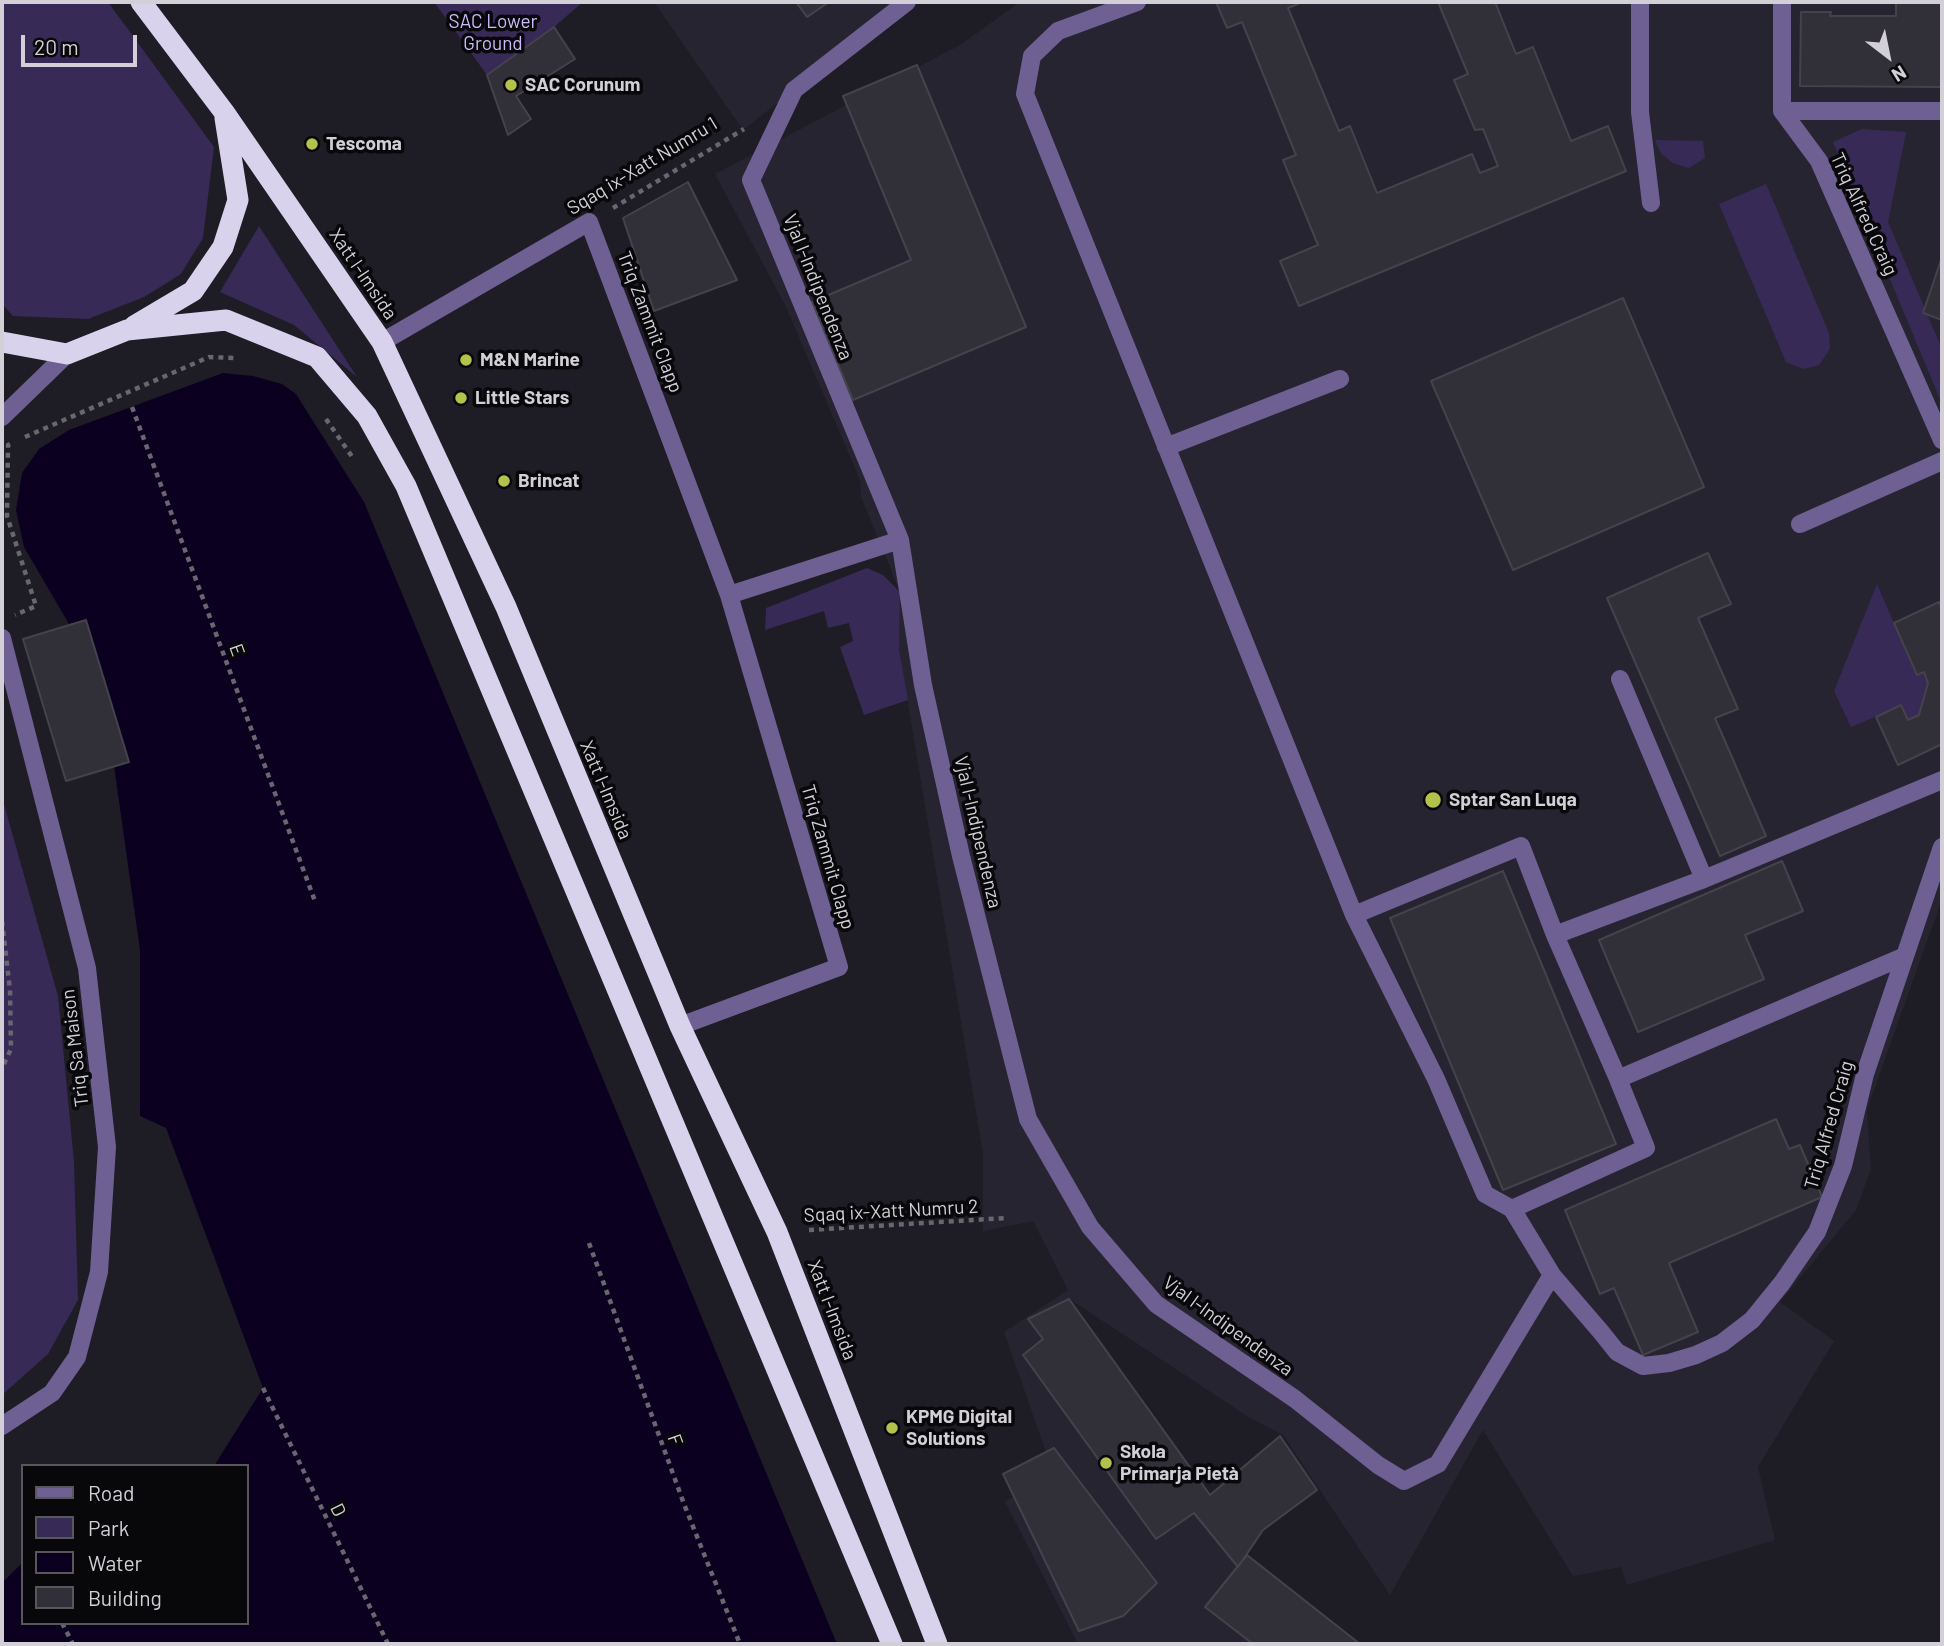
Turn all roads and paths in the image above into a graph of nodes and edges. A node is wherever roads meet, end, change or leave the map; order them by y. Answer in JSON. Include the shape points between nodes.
{"nodes":[{"id":1,"x":141,"y":2,"type":"edge"},
{"id":2,"x":907,"y":2,"type":"edge"},
{"id":3,"x":1137,"y":2,"type":"edge"},
{"id":4,"x":1640,"y":2,"type":"edge"},
{"id":5,"x":1782,"y":2,"type":"edge"},
{"id":6,"x":1782,"y":111,"type":"junction"},
{"id":7,"x":1942,"y":111,"type":"edge"},
{"id":8,"x":224,"y":112,"type":"junction"},
{"id":9,"x":754,"y":122,"type":"dead end"},
{"id":10,"x":1651,"y":203,"type":"dead end"},
{"id":11,"x":589,"y":222,"type":"junction"},
{"id":12,"x":127,"y":330,"type":"junction"},
{"id":13,"x":2,"y":342,"type":"edge"},
{"id":14,"x":382,"y":342,"type":"junction"},
{"id":15,"x":67,"y":354,"type":"junction"},
{"id":16,"x":242,"y":358,"type":"dead end"},
{"id":17,"x":1340,"y":379,"type":"dead end"},
{"id":18,"x":131,"y":407,"type":"dead end"},
{"id":19,"x":323,"y":414,"type":"dead end"},
{"id":20,"x":2,"y":417,"type":"edge"},
{"id":21,"x":1942,"y":440,"type":"edge"},
{"id":22,"x":1166,"y":447,"type":"junction"},
{"id":23,"x":353,"y":458,"type":"dead end"},
{"id":24,"x":1942,"y":461,"type":"edge"},
{"id":25,"x":1800,"y":524,"type":"dead end"},
{"id":26,"x":900,"y":540,"type":"junction"},
{"id":27,"x":729,"y":595,"type":"junction"},
{"id":28,"x":13,"y":616,"type":"dead end"},
{"id":29,"x":2,"y":638,"type":"edge"},
{"id":30,"x":1620,"y":678,"type":"dead end"},
{"id":31,"x":1942,"y":780,"type":"edge"},
{"id":32,"x":1942,"y":847,"type":"edge"},
{"id":33,"x":1704,"y":879,"type":"junction"},
{"id":34,"x":316,"y":904,"type":"dead end"},
{"id":35,"x":1354,"y":915,"type":"junction"},
{"id":36,"x":2,"y":921,"type":"edge"},
{"id":37,"x":1555,"y":935,"type":"junction"},
{"id":38,"x":1905,"y":956,"type":"junction"},
{"id":39,"x":680,"y":1026,"type":"junction"},
{"id":40,"x":2,"y":1068,"type":"edge"},
{"id":41,"x":1618,"y":1079,"type":"junction"},
{"id":42,"x":1512,"y":1209,"type":"junction"},
{"id":43,"x":1006,"y":1218,"type":"dead end"},
{"id":44,"x":777,"y":1232,"type":"junction"},
{"id":45,"x":589,"y":1243,"type":"dead end"},
{"id":46,"x":1552,"y":1275,"type":"junction"},
{"id":47,"x":263,"y":1388,"type":"dead end"},
{"id":48,"x":2,"y":1426,"type":"edge"},
{"id":49,"x":63,"y":1625,"type":"edge"},
{"id":50,"x":73,"y":1644,"type":"edge"},
{"id":51,"x":388,"y":1644,"type":"edge"},
{"id":52,"x":740,"y":1644,"type":"edge"},
{"id":53,"x":892,"y":1644,"type":"edge"},
{"id":54,"x":937,"y":1644,"type":"edge"}],
"edges":[{"from":1,"to":8,"type":"highway","name":"Xatt l-Imsida"},
{"from":2,"to":26,"type":"street","name":"Vjal l-Indipendenza","via":[[794,90],[751,180]]},
{"from":3,"to":22,"type":"street","via":[[1058,31],[1032,56],[1024,93]]},
{"from":4,"to":10,"type":"street","via":[[1640,112]]},
{"from":5,"to":6,"type":"street"},
{"from":6,"to":7,"type":"street"},
{"from":6,"to":21,"type":"street","name":"Triq Alfred Craig","via":[[1819,161]]},
{"from":8,"to":12,"type":"highway","via":[[238,200],[223,247],[193,291]]},
{"from":8,"to":14,"type":"highway","name":"Xatt l-Imsida"},
{"from":9,"to":11,"type":"path","name":"Sqaq ix-Xatt Numru 1"},
{"from":11,"to":14,"type":"street","name":"Sqaq ix-Xatt Numru 1"},
{"from":11,"to":27,"type":"street","name":"Triq Zammit Clapp"},
{"from":12,"to":15,"type":"highway"},
{"from":12,"to":53,"type":"highway","via":[[226,320],[317,357],[367,416],[407,486]]},
{"from":13,"to":15,"type":"highway"},
{"from":14,"to":39,"type":"highway","name":"Xatt l-Imsida","via":[[506,607]]},
{"from":15,"to":20,"type":"street"},
{"from":16,"to":28,"type":"path","via":[[209,358],[8,445],[7,516],[36,606]]},
{"from":17,"to":22,"type":"street"},
{"from":18,"to":34,"type":"path","name":"E"},
{"from":19,"to":23,"type":"path"},
{"from":22,"to":35,"type":"street"},
{"from":24,"to":25,"type":"street"},
{"from":26,"to":27,"type":"street"},
{"from":26,"to":46,"type":"street","name":"Vjal l-Indipendenza","via":[[923,685],[1028,1119],[1090,1227],[1156,1304],[1404,1480],[1438,1464]]},
{"from":27,"to":39,"type":"street","name":"Triq Zammit Clapp","via":[[839,967]]},
{"from":29,"to":48,"type":"street","name":"Triq Sa Maison","via":[[87,968],[107,1147],[99,1272],[77,1357],[52,1393]]},
{"from":30,"to":33,"type":"street"},
{"from":31,"to":33,"type":"street"},
{"from":32,"to":38,"type":"street","name":"Triq Alfred Craig"},
{"from":33,"to":37,"type":"street"},
{"from":35,"to":37,"type":"street","via":[[1521,846]]},
{"from":35,"to":42,"type":"street","via":[[1436,1079],[1485,1194]]},
{"from":36,"to":40,"type":"path","via":[[11,1049]]},
{"from":37,"to":41,"type":"street"},
{"from":38,"to":41,"type":"street"},
{"from":38,"to":46,"type":"street","name":"Triq Alfred Craig","via":[[1866,1074],[1843,1166],[1816,1232],[1752,1320],[1722,1343],[1696,1355],[1643,1366],[1617,1352]]},
{"from":39,"to":44,"type":"highway","name":"Xatt l-Imsida"},
{"from":41,"to":42,"type":"street","via":[[1646,1148]]},
{"from":42,"to":46,"type":"street","name":"Triq Alfred Craig"},
{"from":43,"to":44,"type":"path","name":"Sqaq ix-Xatt Numru 2"},
{"from":44,"to":54,"type":"highway","name":"Xatt l-Imsida"},
{"from":45,"to":52,"type":"path","name":"F"},
{"from":47,"to":51,"type":"path","name":"D"},
{"from":49,"to":50,"type":"path"}]}
